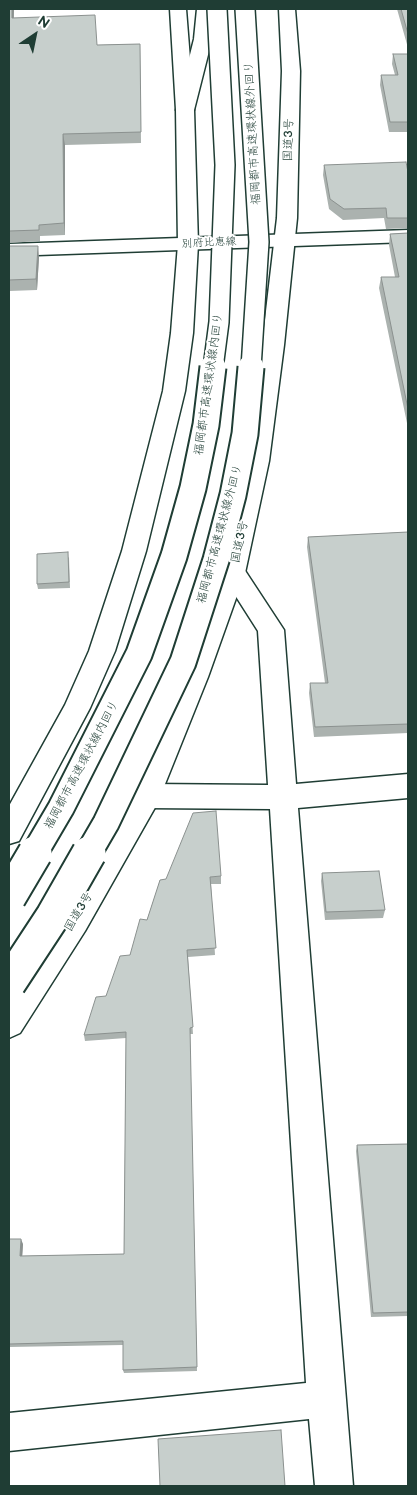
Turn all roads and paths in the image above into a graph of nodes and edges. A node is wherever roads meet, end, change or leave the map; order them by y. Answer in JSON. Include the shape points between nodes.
{"nodes":[{"id":1,"x":178,"y":9,"type":"edge"},
{"id":2,"x":205,"y":9,"type":"edge"},
{"id":3,"x":218,"y":9,"type":"edge"},
{"id":4,"x":245,"y":9,"type":"edge"},
{"id":5,"x":287,"y":9,"type":"edge"},
{"id":6,"x":185,"y":110,"type":"junction"},
{"id":7,"x":408,"y":236,"type":"edge"},
{"id":8,"x":283,"y":240,"type":"junction"},
{"id":9,"x":188,"y":244,"type":"junction"},
{"id":10,"x":9,"y":250,"type":"edge"},
{"id":11,"x":233,"y":573,"type":"junction"},
{"id":12,"x":408,"y":786,"type":"edge"},
{"id":13,"x":147,"y":796,"type":"junction"},
{"id":14,"x":283,"y":797,"type":"junction"},
{"id":15,"x":9,"y":832,"type":"edge"},
{"id":16,"x":9,"y":897,"type":"edge"},
{"id":17,"x":9,"y":982,"type":"edge"},
{"id":18,"x":9,"y":1023,"type":"edge"},
{"id":19,"x":326,"y":1399,"type":"junction"},
{"id":20,"x":9,"y":1432,"type":"edge"},
{"id":21,"x":334,"y":1486,"type":"edge"}],
"edges":[{"from":1,"to":6,"type":"main road"},
{"from":2,"to":6,"type":"main road","via":[[203,39]]},
{"from":3,"to":16,"type":"main road","name":"福岡都市高速環状線内回り","bridge":true,"via":[[226,165],[219,322],[206,425],[193,488],[174,556],[139,654],[61,808]]},
{"from":4,"to":17,"type":"main road","name":"福岡都市高速環状線外回り","bridge":true,"via":[[259,242],[245,434],[233,495],[183,662],[106,823],[53,916]]},
{"from":5,"to":8,"type":"main road","name":"国道3号","via":[[291,70]]},
{"from":6,"to":9,"type":"main road"},
{"from":7,"to":8,"type":"main road","name":"別府比恵線"},
{"from":8,"to":9,"type":"main road","name":"別府比恵線"},
{"from":8,"to":11,"type":"main road","name":"国道3号","via":[[258,461]]},
{"from":9,"to":10,"type":"main road","name":"別府比恵線"},
{"from":9,"to":15,"type":"main road","via":[[174,391],[134,551],[102,651],[77,708]]},
{"from":11,"to":13,"type":"main road","name":"国道3号"},
{"from":11,"to":14,"type":"main road","via":[[271,630]]},
{"from":12,"to":14,"type":"main road"},
{"from":13,"to":14,"type":"main road"},
{"from":13,"to":18,"type":"main road","name":"国道3号","via":[[74,922]]},
{"from":14,"to":19,"type":"main road"},
{"from":19,"to":20,"type":"main road"},
{"from":19,"to":21,"type":"main road"}]}
